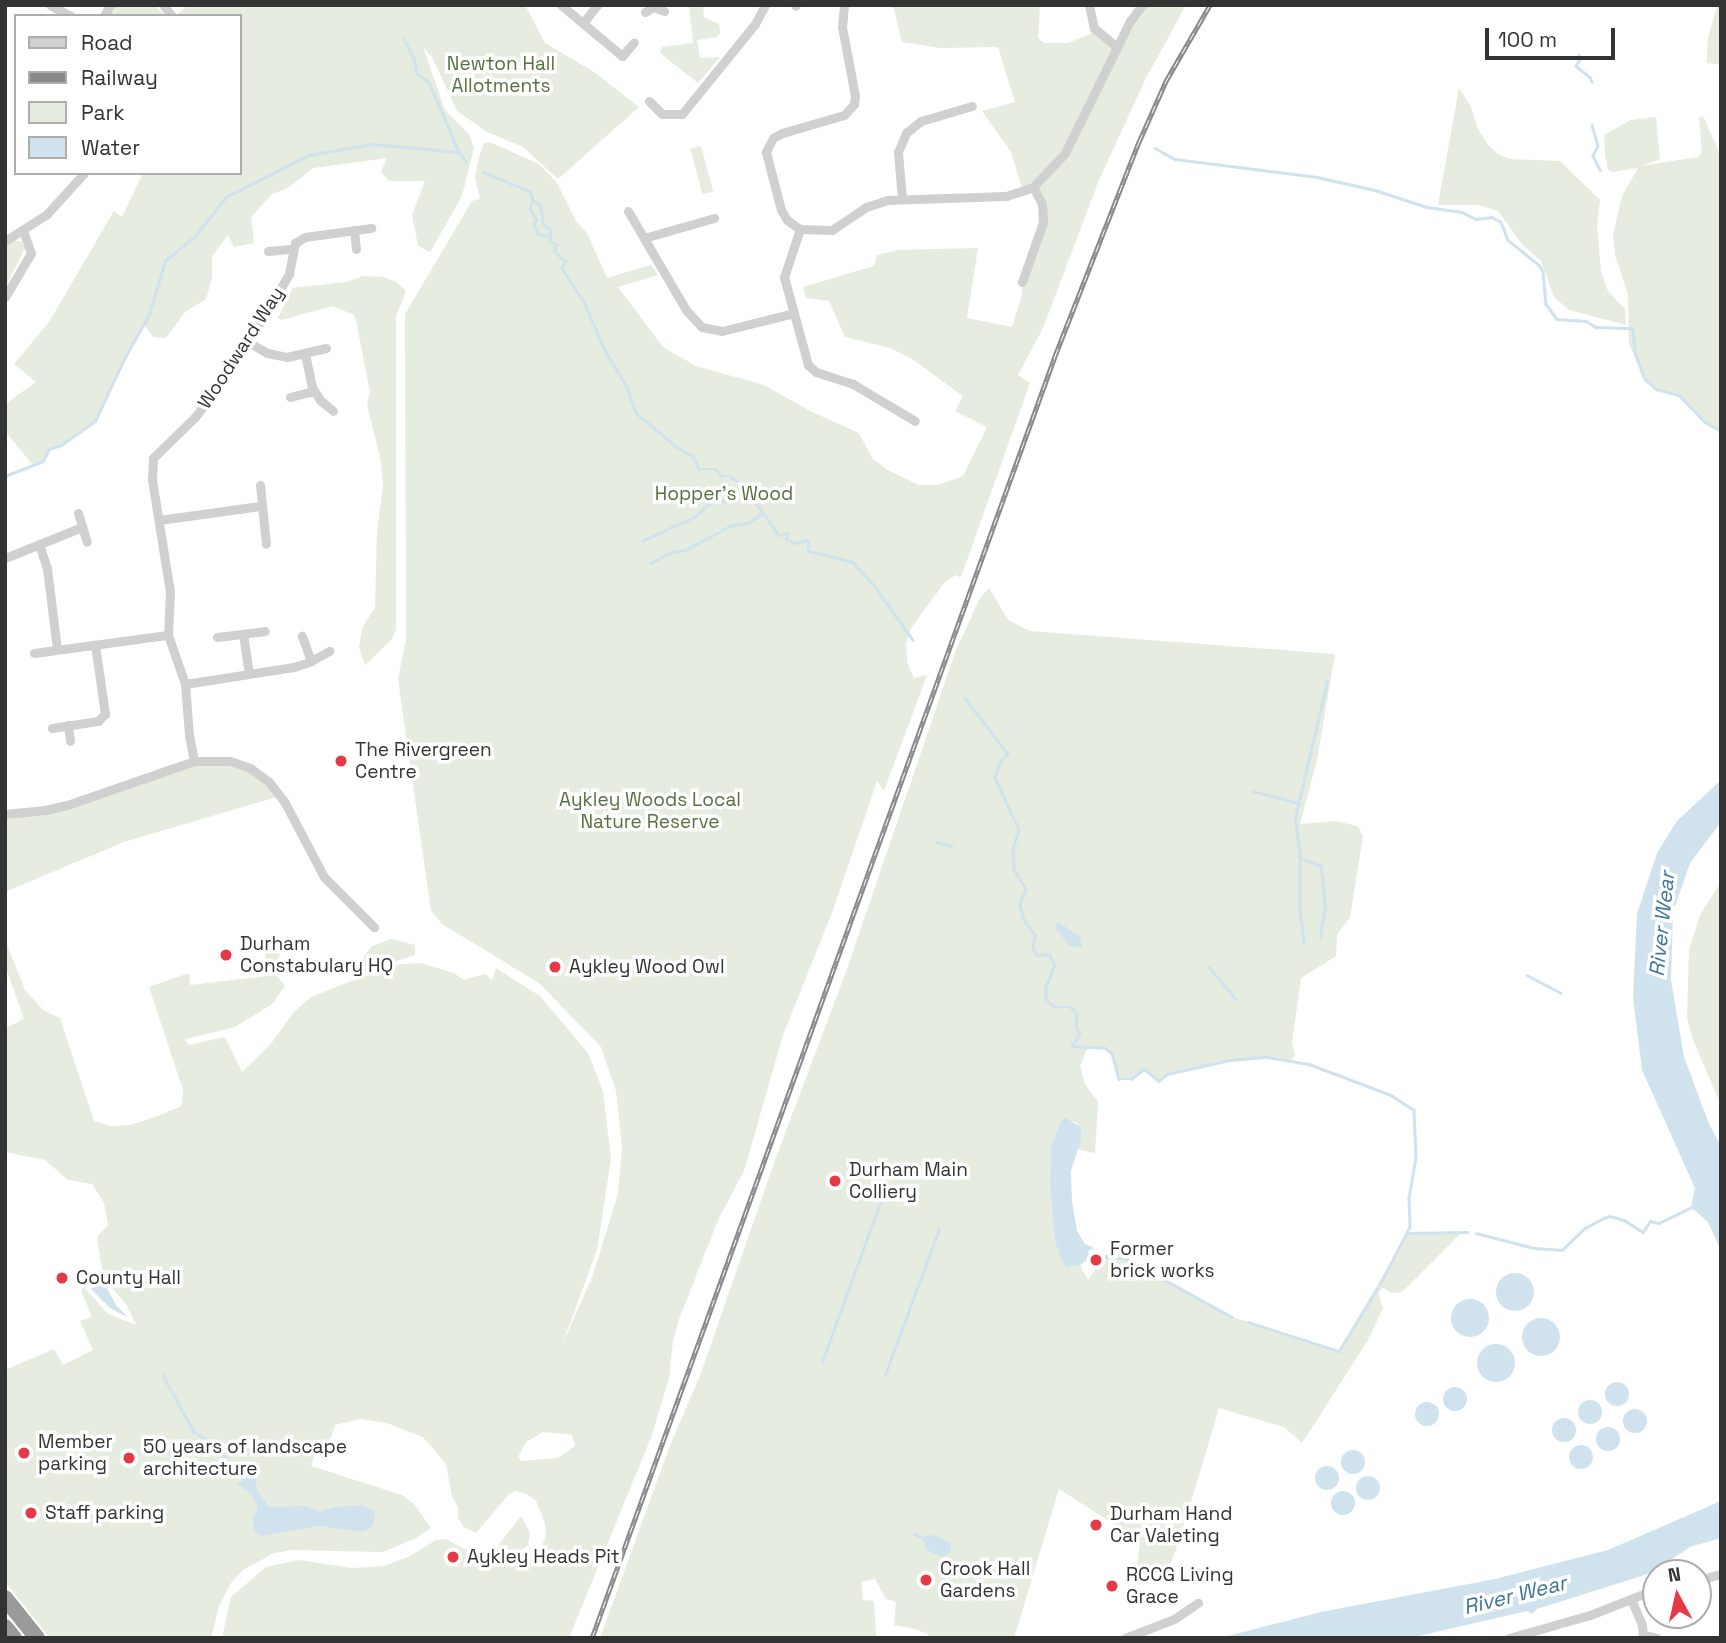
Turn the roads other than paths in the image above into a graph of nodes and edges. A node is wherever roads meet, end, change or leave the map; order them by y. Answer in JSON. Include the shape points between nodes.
{"nodes":[{"id":1,"x":50,"y":5,"type":"edge"},
{"id":2,"x":561,"y":5,"type":"edge"},
{"id":3,"x":597,"y":5,"type":"edge"},
{"id":4,"x":765,"y":5,"type":"edge"},
{"id":5,"x":844,"y":5,"type":"edge"},
{"id":6,"x":1089,"y":5,"type":"edge"},
{"id":7,"x":1142,"y":5,"type":"edge"},
{"id":8,"x":650,"y":8,"type":"edge"},
{"id":9,"x":664,"y":11,"type":"dead end"},
{"id":10,"x":67,"y":14,"type":"edge"},
{"id":11,"x":583,"y":23,"type":"junction"},
{"id":12,"x":634,"y":42,"type":"dead end"},
{"id":13,"x":1117,"y":47,"type":"junction"},
{"id":14,"x":649,"y":101,"type":"dead end"},
{"id":15,"x":972,"y":106,"type":"dead end"},
{"id":16,"x":82,"y":175,"type":"edge"},
{"id":17,"x":1033,"y":187,"type":"junction"},
{"id":18,"x":902,"y":200,"type":"junction"},
{"id":19,"x":628,"y":211,"type":"dead end"},
{"id":20,"x":713,"y":218,"type":"dead end"},
{"id":21,"x":371,"y":228,"type":"dead end"},
{"id":22,"x":800,"y":229,"type":"junction"},
{"id":23,"x":354,"y":230,"type":"junction"},
{"id":24,"x":23,"y":231,"type":"junction"},
{"id":25,"x":644,"y":238,"type":"junction"},
{"id":26,"x":5,"y":241,"type":"edge"},
{"id":27,"x":293,"y":249,"type":"junction"},
{"id":28,"x":356,"y":249,"type":"dead end"},
{"id":29,"x":268,"y":251,"type":"dead end"},
{"id":30,"x":1022,"y":282,"type":"dead end"},
{"id":31,"x":5,"y":297,"type":"edge"},
{"id":32,"x":794,"y":313,"type":"junction"},
{"id":33,"x":248,"y":342,"type":"junction"},
{"id":34,"x":326,"y":348,"type":"dead end"},
{"id":35,"x":305,"y":353,"type":"junction"},
{"id":36,"x":312,"y":387,"type":"junction"},
{"id":37,"x":290,"y":397,"type":"dead end"},
{"id":38,"x":332,"y":411,"type":"dead end"},
{"id":39,"x":915,"y":421,"type":"dead end"},
{"id":40,"x":260,"y":485,"type":"dead end"},
{"id":41,"x":260,"y":506,"type":"junction"},
{"id":42,"x":78,"y":513,"type":"dead end"},
{"id":43,"x":159,"y":520,"type":"junction"},
{"id":44,"x":82,"y":527,"type":"junction"},
{"id":45,"x":87,"y":542,"type":"dead end"},
{"id":46,"x":39,"y":544,"type":"junction"},
{"id":47,"x":266,"y":544,"type":"dead end"},
{"id":48,"x":5,"y":558,"type":"edge"},
{"id":49,"x":265,"y":631,"type":"dead end"},
{"id":50,"x":243,"y":634,"type":"junction"},
{"id":51,"x":168,"y":635,"type":"junction"},
{"id":52,"x":302,"y":636,"type":"dead end"},
{"id":53,"x":217,"y":637,"type":"dead end"},
{"id":54,"x":95,"y":645,"type":"junction"},
{"id":55,"x":57,"y":649,"type":"junction"},
{"id":56,"x":329,"y":651,"type":"dead end"},
{"id":57,"x":34,"y":653,"type":"dead end"},
{"id":58,"x":311,"y":661,"type":"junction"},
{"id":59,"x":249,"y":674,"type":"junction"},
{"id":60,"x":185,"y":684,"type":"junction"},
{"id":61,"x":68,"y":725,"type":"junction"},
{"id":62,"x":52,"y":728,"type":"dead end"},
{"id":63,"x":70,"y":741,"type":"dead end"},
{"id":64,"x":194,"y":761,"type":"junction"},
{"id":65,"x":5,"y":814,"type":"edge"},
{"id":66,"x":374,"y":927,"type":"dead end"},
{"id":67,"x":1642,"y":1595,"type":"edge"},
{"id":68,"x":5,"y":1598,"type":"edge"},
{"id":69,"x":1632,"y":1599,"type":"junction"},
{"id":70,"x":1198,"y":1603,"type":"dead end"},
{"id":71,"x":5,"y":1628,"type":"edge"},
{"id":72,"x":1644,"y":1637,"type":"edge"},
{"id":73,"x":14,"y":1638,"type":"edge"},
{"id":74,"x":37,"y":1638,"type":"edge"},
{"id":75,"x":1125,"y":1638,"type":"edge"},
{"id":76,"x":1509,"y":1638,"type":"edge"},
{"id":77,"x":1657,"y":1638,"type":"edge"}],
"edges":[{"from":1,"to":10,"type":"street"},
{"from":2,"to":11,"type":"street"},
{"from":3,"to":11,"type":"street"},
{"from":4,"to":14,"type":"street","via":[[755,24],[682,114],[662,114]]},
{"from":5,"to":22,"type":"street","via":[[842,27],[854,104],[844,115],[782,133],[773,138],[766,152],[781,210]]},
{"from":6,"to":13,"type":"street","via":[[1094,28]]},
{"from":7,"to":13,"type":"street"},
{"from":8,"to":9,"type":"street"},
{"from":11,"to":12,"type":"street","via":[[622,56]]},
{"from":13,"to":17,"type":"street","via":[[1065,153]]},
{"from":15,"to":18,"type":"street","via":[[921,121],[906,133],[898,152]]},
{"from":16,"to":24,"type":"street","via":[[47,214]]},
{"from":17,"to":18,"type":"street","via":[[1006,196]]},
{"from":17,"to":30,"type":"street","via":[[1042,204],[1043,222]]},
{"from":18,"to":22,"type":"street","via":[[877,202],[832,230]]},
{"from":19,"to":25,"type":"street"},
{"from":20,"to":25,"type":"street"},
{"from":21,"to":23,"type":"street"},
{"from":22,"to":32,"type":"street","via":[[784,277]]},
{"from":23,"to":27,"type":"street","via":[[305,237]]},
{"from":23,"to":28,"type":"street"},
{"from":24,"to":26,"type":"street"},
{"from":24,"to":31,"type":"street","via":[[30,253]]},
{"from":25,"to":32,"type":"street","via":[[686,310],[702,327],[722,331]]},
{"from":27,"to":29,"type":"street"},
{"from":27,"to":33,"type":"street","name":"Woodward Way","via":[[289,274]]},
{"from":32,"to":39,"type":"street","via":[[804,356],[816,372],[853,384]]},
{"from":33,"to":35,"type":"street","via":[[287,358]]},
{"from":33,"to":43,"type":"street","name":"Woodward Way","via":[[195,417],[152,458]]},
{"from":34,"to":35,"type":"street"},
{"from":35,"to":36,"type":"street"},
{"from":36,"to":37,"type":"street","via":[[310,392]]},
{"from":36,"to":38,"type":"street"},
{"from":40,"to":41,"type":"street"},
{"from":41,"to":43,"type":"street"},
{"from":41,"to":47,"type":"street"},
{"from":42,"to":44,"type":"street"},
{"from":43,"to":51,"type":"street","name":"Woodward Way","via":[[170,592]]},
{"from":44,"to":45,"type":"street"},
{"from":44,"to":46,"type":"street"},
{"from":46,"to":48,"type":"street"},
{"from":46,"to":55,"type":"street","via":[[47,568]]},
{"from":49,"to":50,"type":"street"},
{"from":50,"to":53,"type":"street"},
{"from":50,"to":59,"type":"street"},
{"from":51,"to":54,"type":"street"},
{"from":51,"to":60,"type":"street","name":"Woodward Way"},
{"from":52,"to":58,"type":"street"},
{"from":54,"to":55,"type":"street"},
{"from":54,"to":61,"type":"street","via":[[105,714],[98,721]]},
{"from":55,"to":57,"type":"street"},
{"from":56,"to":58,"type":"street"},
{"from":58,"to":59,"type":"street"},
{"from":59,"to":60,"type":"street"},
{"from":60,"to":64,"type":"street","name":"Woodward Way"},
{"from":61,"to":62,"type":"street"},
{"from":61,"to":63,"type":"street"},
{"from":64,"to":65,"type":"street","via":[[71,804]]},
{"from":64,"to":66,"type":"street","via":[[230,761],[269,782],[324,877]]},
{"from":67,"to":69,"type":"street"},
{"from":68,"to":74,"type":"highway"},
{"from":69,"to":72,"type":"street"},
{"from":69,"to":76,"type":"street"},
{"from":70,"to":75,"type":"street","via":[[1174,1619]]},
{"from":71,"to":73,"type":"highway"},
{"from":72,"to":77,"type":"street"}]}
